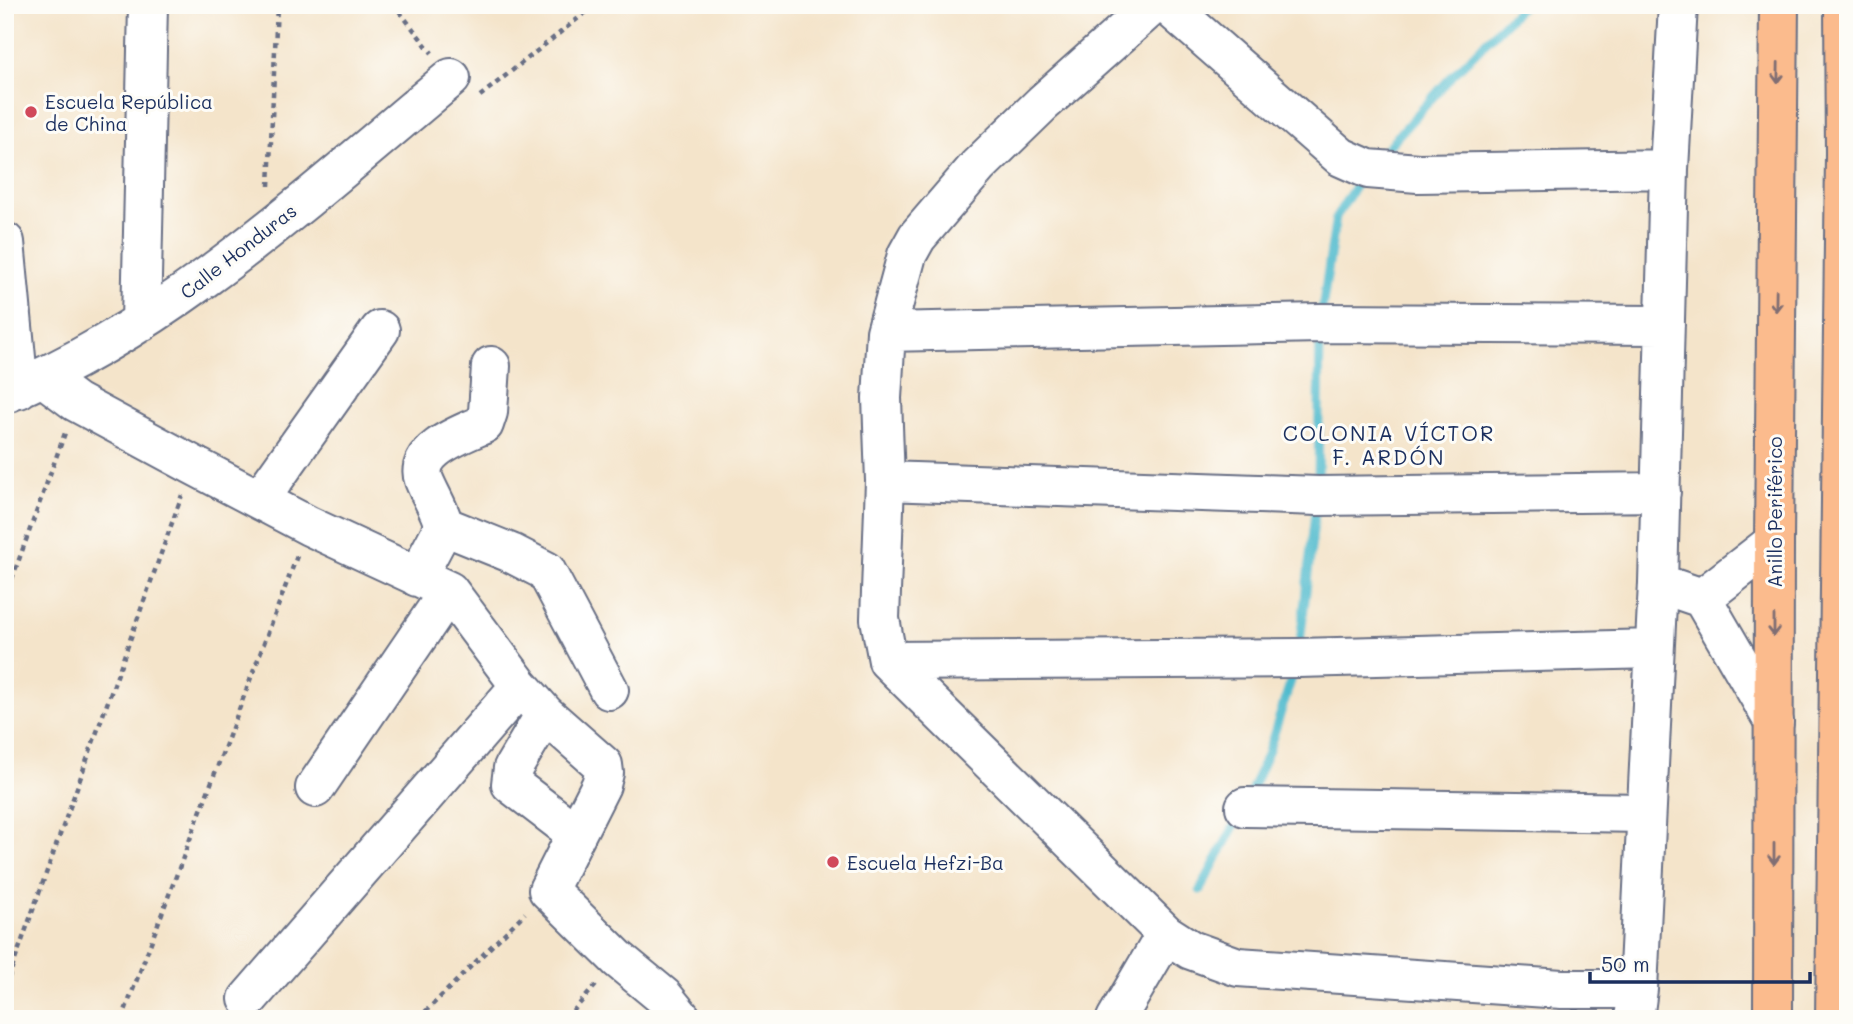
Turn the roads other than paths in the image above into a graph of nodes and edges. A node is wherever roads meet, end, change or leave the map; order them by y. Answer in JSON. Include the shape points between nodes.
{"nodes":[{"id":1,"x":148,"y":5,"type":"edge"},
{"id":2,"x":1153,"y":5,"type":"edge"},
{"id":3,"x":1167,"y":5,"type":"edge"},
{"id":4,"x":1678,"y":5,"type":"edge"},
{"id":5,"x":1779,"y":5,"type":"edge"},
{"id":6,"x":1844,"y":5,"type":"edge"},
{"id":7,"x":451,"y":78,"type":"road end"},
{"id":8,"x":1847,"y":150,"type":"edge"},
{"id":9,"x":1669,"y":169,"type":"junction"},
{"id":10,"x":5,"y":242,"type":"edge"},
{"id":11,"x":1846,"y":248,"type":"edge"},
{"id":12,"x":141,"y":322,"type":"junction"},
{"id":13,"x":1665,"y":325,"type":"junction"},
{"id":14,"x":380,"y":330,"type":"dead end"},
{"id":15,"x":886,"y":332,"type":"junction"},
{"id":16,"x":491,"y":366,"type":"dead end"},
{"id":17,"x":23,"y":387,"type":"edge"},
{"id":18,"x":884,"y":481,"type":"junction"},
{"id":19,"x":1661,"y":492,"type":"junction"},
{"id":20,"x":260,"y":499,"type":"junction"},
{"id":21,"x":444,"y":526,"type":"junction"},
{"id":22,"x":1774,"y":541,"type":"junction"},
{"id":23,"x":1658,"y":583,"type":"junction"},
{"id":24,"x":433,"y":584,"type":"junction"},
{"id":25,"x":1702,"y":598,"type":"junction"},
{"id":26,"x":1654,"y":649,"type":"junction"},
{"id":27,"x":888,"y":661,"type":"junction"},
{"id":28,"x":520,"y":686,"type":"junction"},
{"id":29,"x":609,"y":690,"type":"dead end"},
{"id":30,"x":545,"y":714,"type":"junction"},
{"id":31,"x":1774,"y":722,"type":"junction"},
{"id":32,"x":316,"y":788,"type":"dead end"},
{"id":33,"x":1245,"y":807,"type":"dead end"},
{"id":34,"x":1645,"y":813,"type":"junction"},
{"id":35,"x":575,"y":833,"type":"junction"},
{"id":36,"x":1166,"y":934,"type":"junction"},
{"id":37,"x":247,"y":999,"type":"dead end"},
{"id":38,"x":1636,"y":1004,"type":"edge"},
{"id":39,"x":682,"y":1019,"type":"edge"},
{"id":40,"x":1116,"y":1019,"type":"edge"},
{"id":41,"x":1773,"y":1019,"type":"edge"},
{"id":42,"x":1835,"y":1019,"type":"edge"}],
"edges":[{"from":1,"to":12,"type":"street"},
{"from":2,"to":15,"type":"street","via":[[978,166],[917,237],[898,281]]},
{"from":3,"to":9,"type":"street","via":[[1341,157],[1368,169],[1418,173]]},
{"from":4,"to":9,"type":"street"},
{"from":5,"to":22,"type":"highway","name":"Anillo Periférico","one_way":true},
{"from":6,"to":8,"type":"highway"},
{"from":7,"to":12,"type":"street","name":"Calle Honduras","via":[[267,231]]},
{"from":8,"to":11,"type":"highway"},
{"from":9,"to":13,"type":"street"},
{"from":10,"to":17,"type":"street"},
{"from":11,"to":42,"type":"highway"},
{"from":12,"to":17,"type":"street","name":"Calle Honduras"},
{"from":13,"to":15,"type":"street","via":[[1320,323]]},
{"from":13,"to":19,"type":"street"},
{"from":14,"to":20,"type":"street"},
{"from":15,"to":18,"type":"street"},
{"from":16,"to":21,"type":"street","via":[[484,425],[442,444],[425,465],[423,476]]},
{"from":17,"to":20,"type":"street","via":[[76,402]]},
{"from":18,"to":19,"type":"street","via":[[1318,496]]},
{"from":18,"to":27,"type":"street","via":[[880,619]]},
{"from":19,"to":23,"type":"street"},
{"from":20,"to":24,"type":"street"},
{"from":21,"to":24,"type":"street"},
{"from":21,"to":29,"type":"street","via":[[546,570]]},
{"from":22,"to":25,"type":"street"},
{"from":22,"to":31,"type":"highway","name":"Anillo Periférico","one_way":true},
{"from":23,"to":25,"type":"street"},
{"from":23,"to":26,"type":"street"},
{"from":24,"to":28,"type":"street"},
{"from":24,"to":32,"type":"street"},
{"from":25,"to":31,"type":"street"},
{"from":26,"to":27,"type":"street","via":[[1312,658]]},
{"from":26,"to":34,"type":"street"},
{"from":27,"to":36,"type":"street"},
{"from":28,"to":30,"type":"street"},
{"from":28,"to":37,"type":"street"},
{"from":30,"to":35,"type":"street","via":[[603,765],[601,785]]},
{"from":30,"to":35,"type":"street","via":[[513,768],[511,784]]},
{"from":31,"to":41,"type":"highway","name":"Anillo Periférico","one_way":true},
{"from":33,"to":34,"type":"street"},
{"from":34,"to":38,"type":"street"},
{"from":35,"to":39,"type":"street","via":[[548,890],[618,960],[664,996]]},
{"from":36,"to":38,"type":"street","via":[[1191,950],[1238,967],[1562,989]]},
{"from":36,"to":40,"type":"street"}]}
